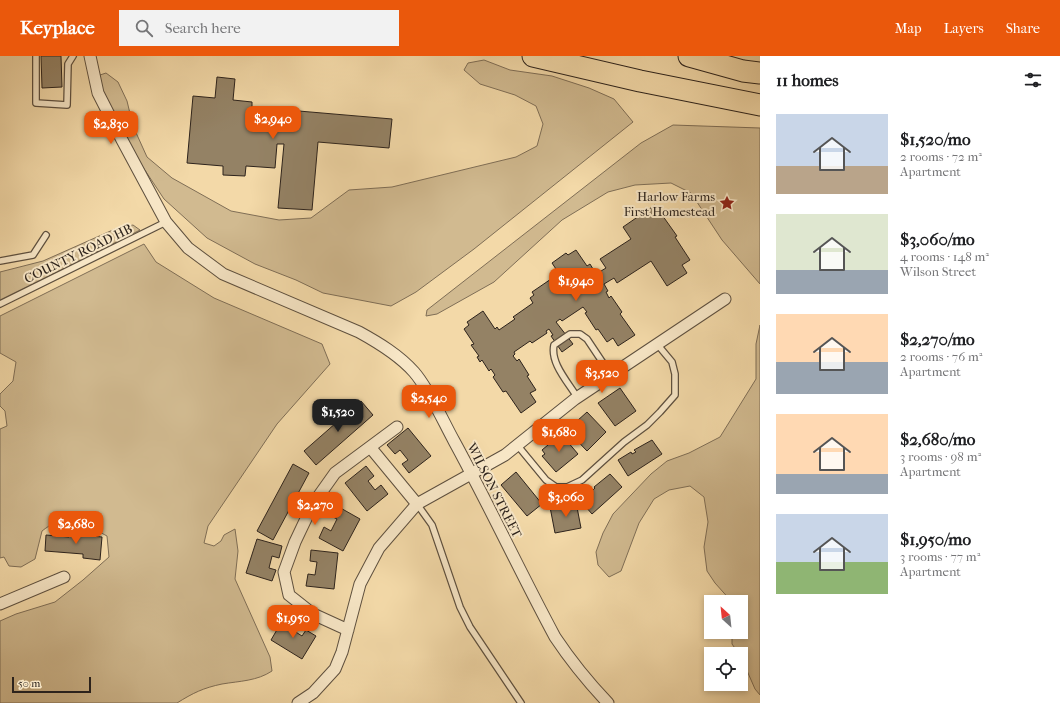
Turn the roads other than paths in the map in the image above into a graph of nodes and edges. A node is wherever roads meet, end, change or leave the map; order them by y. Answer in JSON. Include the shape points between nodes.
{"nodes":[{"id":1,"x":36,"y":56,"type":"edge"},
{"id":2,"x":73,"y":56,"type":"edge"},
{"id":3,"x":90,"y":56,"type":"edge"},
{"id":4,"x":533,"y":56,"type":"edge"},
{"id":5,"x":689,"y":56,"type":"edge"},
{"id":6,"x":760,"y":73,"type":"edge"},
{"id":7,"x":760,"y":105,"type":"edge"},
{"id":8,"x":166,"y":222,"type":"junction"},
{"id":9,"x":46,"y":236,"type":"dead end"},
{"id":10,"x":0,"y":262,"type":"edge"},
{"id":11,"x":725,"y":299,"type":"dead end"},
{"id":12,"x":0,"y":304,"type":"edge"},
{"id":13,"x":657,"y":344,"type":"junction"},
{"id":14,"x":611,"y":375,"type":"junction"},
{"id":15,"x":577,"y":397,"type":"junction"},
{"id":16,"x":397,"y":427,"type":"dead end"},
{"id":17,"x":518,"y":446,"type":"junction"},
{"id":18,"x":370,"y":447,"type":"junction"},
{"id":19,"x":472,"y":473,"type":"junction"},
{"id":20,"x":417,"y":504,"type":"junction"},
{"id":21,"x":64,"y":577,"type":"dead end"},
{"id":22,"x":0,"y":604,"type":"edge"},
{"id":23,"x":348,"y":630,"type":"junction"},
{"id":24,"x":298,"y":703,"type":"edge"},
{"id":25,"x":521,"y":703,"type":"edge"},
{"id":26,"x":608,"y":703,"type":"edge"}],
"edges":[{"from":1,"to":2,"type":"lane","via":[[36,103],[68,105],[68,64]]},
{"from":3,"to":8,"type":"street","name":"WILSON STREET","via":[[98,93]]},
{"from":4,"to":7,"type":"highway"},
{"from":5,"to":6,"type":"highway","via":[[743,71]]},
{"from":8,"to":12,"type":"lane","name":"COUNTY ROAD HB"},
{"from":8,"to":19,"type":"street","name":"WILSON STREET","via":[[188,248],[223,274],[359,332],[400,358],[416,374],[429,394]]},
{"from":9,"to":10,"type":"lane","via":[[33,255]]},
{"from":11,"to":13,"type":"street"},
{"from":13,"to":14,"type":"street"},
{"from":13,"to":17,"type":"lane","via":[[672,362],[675,395],[647,426],[624,442],[582,480],[567,487],[556,487],[546,480]]},
{"from":14,"to":15,"type":"street"},
{"from":14,"to":15,"type":"lane","via":[[587,339],[580,334],[570,334],[554,345],[554,361]]},
{"from":15,"to":17,"type":"street"},
{"from":16,"to":18,"type":"street"},
{"from":17,"to":19,"type":"street"},
{"from":18,"to":20,"type":"street"},
{"from":18,"to":23,"type":"street","via":[[335,472],[313,504],[284,572],[289,595],[314,614]]},
{"from":19,"to":20,"type":"street"},
{"from":19,"to":26,"type":"street","name":"WILSON STREET","via":[[555,637],[587,681]]},
{"from":20,"to":23,"type":"street","via":[[379,548],[372,560],[360,584]]},
{"from":20,"to":25,"type":"lane","via":[[432,525],[458,601],[470,627]]},
{"from":21,"to":22,"type":"street"},
{"from":23,"to":24,"type":"street","via":[[335,669],[313,693]]}]}
